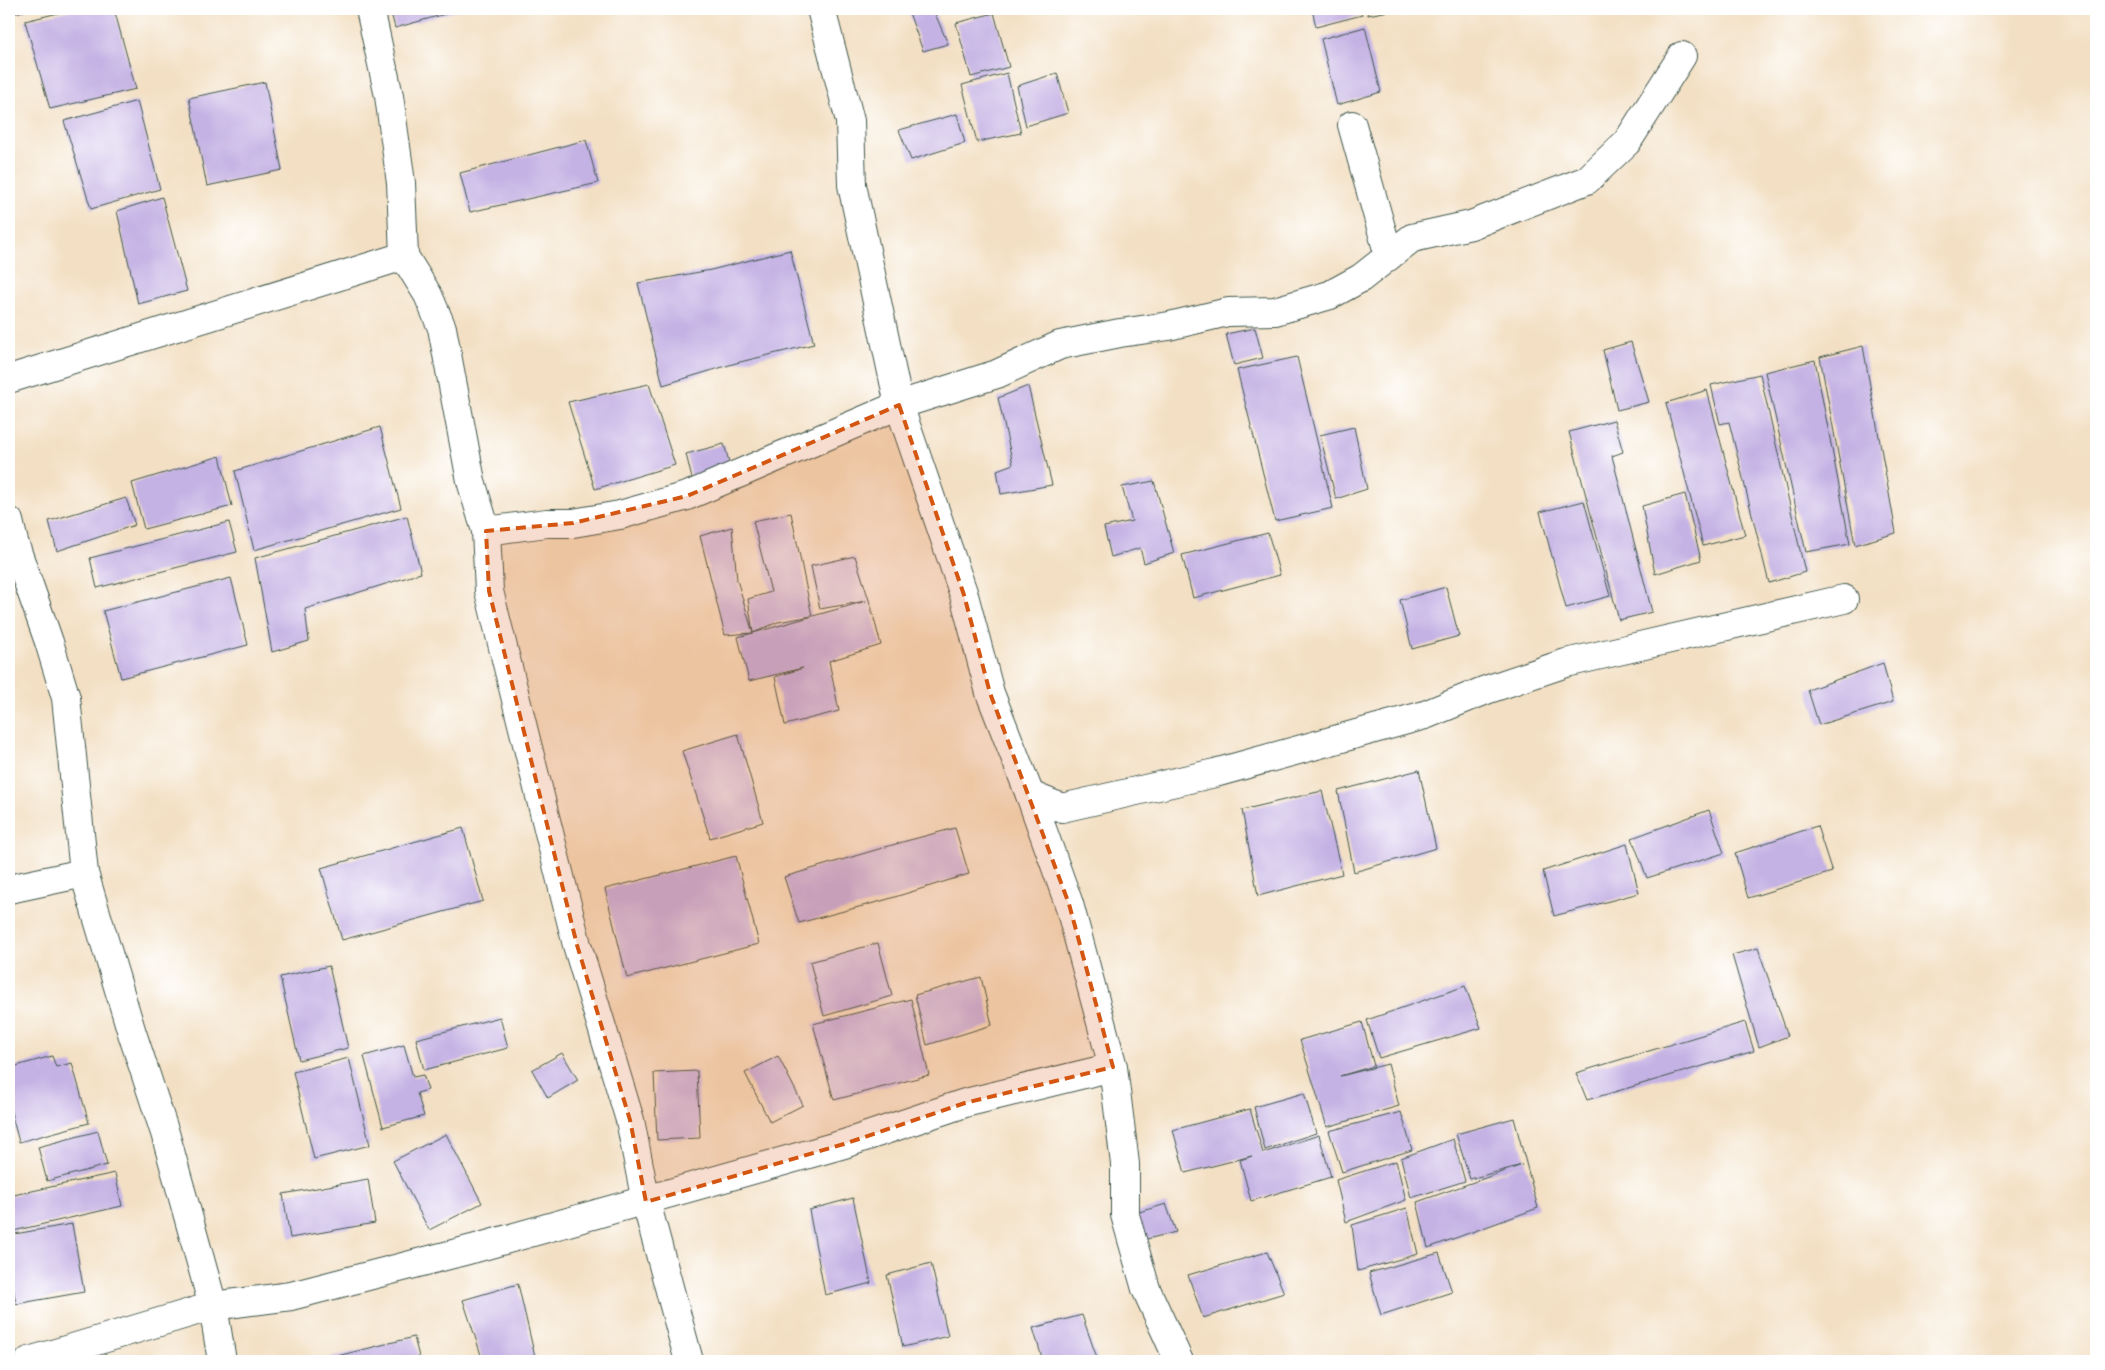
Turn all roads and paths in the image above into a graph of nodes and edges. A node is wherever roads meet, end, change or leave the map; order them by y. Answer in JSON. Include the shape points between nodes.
{"nodes":[{"id":1,"x":370,"y":9,"type":"edge"},
{"id":2,"x":821,"y":9,"type":"edge"},
{"id":3,"x":1682,"y":56,"type":"dead end"},
{"id":4,"x":1352,"y":125,"type":"dead end"},
{"id":5,"x":404,"y":256,"type":"junction"},
{"id":6,"x":1388,"y":256,"type":"junction"},
{"id":7,"x":9,"y":379,"type":"edge"},
{"id":8,"x":899,"y":405,"type":"junction"},
{"id":9,"x":9,"y":521,"type":"edge"},
{"id":10,"x":486,"y":531,"type":"junction"},
{"id":11,"x":1844,"y":599,"type":"dead end"},
{"id":12,"x":1030,"y":795,"type":"junction"},
{"id":13,"x":84,"y":874,"type":"junction"},
{"id":14,"x":9,"y":889,"type":"edge"},
{"id":15,"x":1113,"y":1067,"type":"junction"},
{"id":16,"x":646,"y":1202,"type":"junction"},
{"id":17,"x":212,"y":1306,"type":"junction"},
{"id":18,"x":29,"y":1361,"type":"edge"},
{"id":19,"x":222,"y":1361,"type":"edge"},
{"id":20,"x":689,"y":1361,"type":"edge"},
{"id":21,"x":1179,"y":1361,"type":"edge"}],
"edges":[{"from":1,"to":5,"type":"street","via":[[389,96],[401,183]]},
{"from":2,"to":8,"type":"street","via":[[850,121],[852,185]]},
{"from":3,"to":6,"type":"street","via":[[1627,142],[1587,180],[1471,225],[1412,238]]},
{"from":4,"to":6,"type":"street"},
{"from":5,"to":7,"type":"street"},
{"from":5,"to":10,"type":"street","via":[[428,295],[442,328],[471,481]]},
{"from":6,"to":8,"type":"street","via":[[1361,278],[1330,295],[1275,311],[1228,312],[1060,345],[997,374]]},
{"from":8,"to":10,"type":"street","via":[[687,496],[620,515]]},
{"from":8,"to":12,"type":"street","via":[[964,594],[990,693]]},
{"from":9,"to":13,"type":"street","via":[[66,698]]},
{"from":10,"to":16,"type":"street","via":[[489,591],[577,945],[630,1120]]},
{"from":11,"to":12,"type":"street","via":[[1566,662],[1425,715],[1215,774],[1062,808]]},
{"from":12,"to":15,"type":"street","via":[[1069,904]]},
{"from":13,"to":14,"type":"street"},
{"from":13,"to":17,"type":"street","via":[[165,1133]]},
{"from":15,"to":16,"type":"street","via":[[965,1103],[844,1144]]},
{"from":15,"to":21,"type":"street","via":[[1126,1215],[1146,1290]]},
{"from":16,"to":17,"type":"street","via":[[291,1296]]},
{"from":16,"to":20,"type":"street"},
{"from":17,"to":18,"type":"street"},
{"from":17,"to":19,"type":"street"}]}
